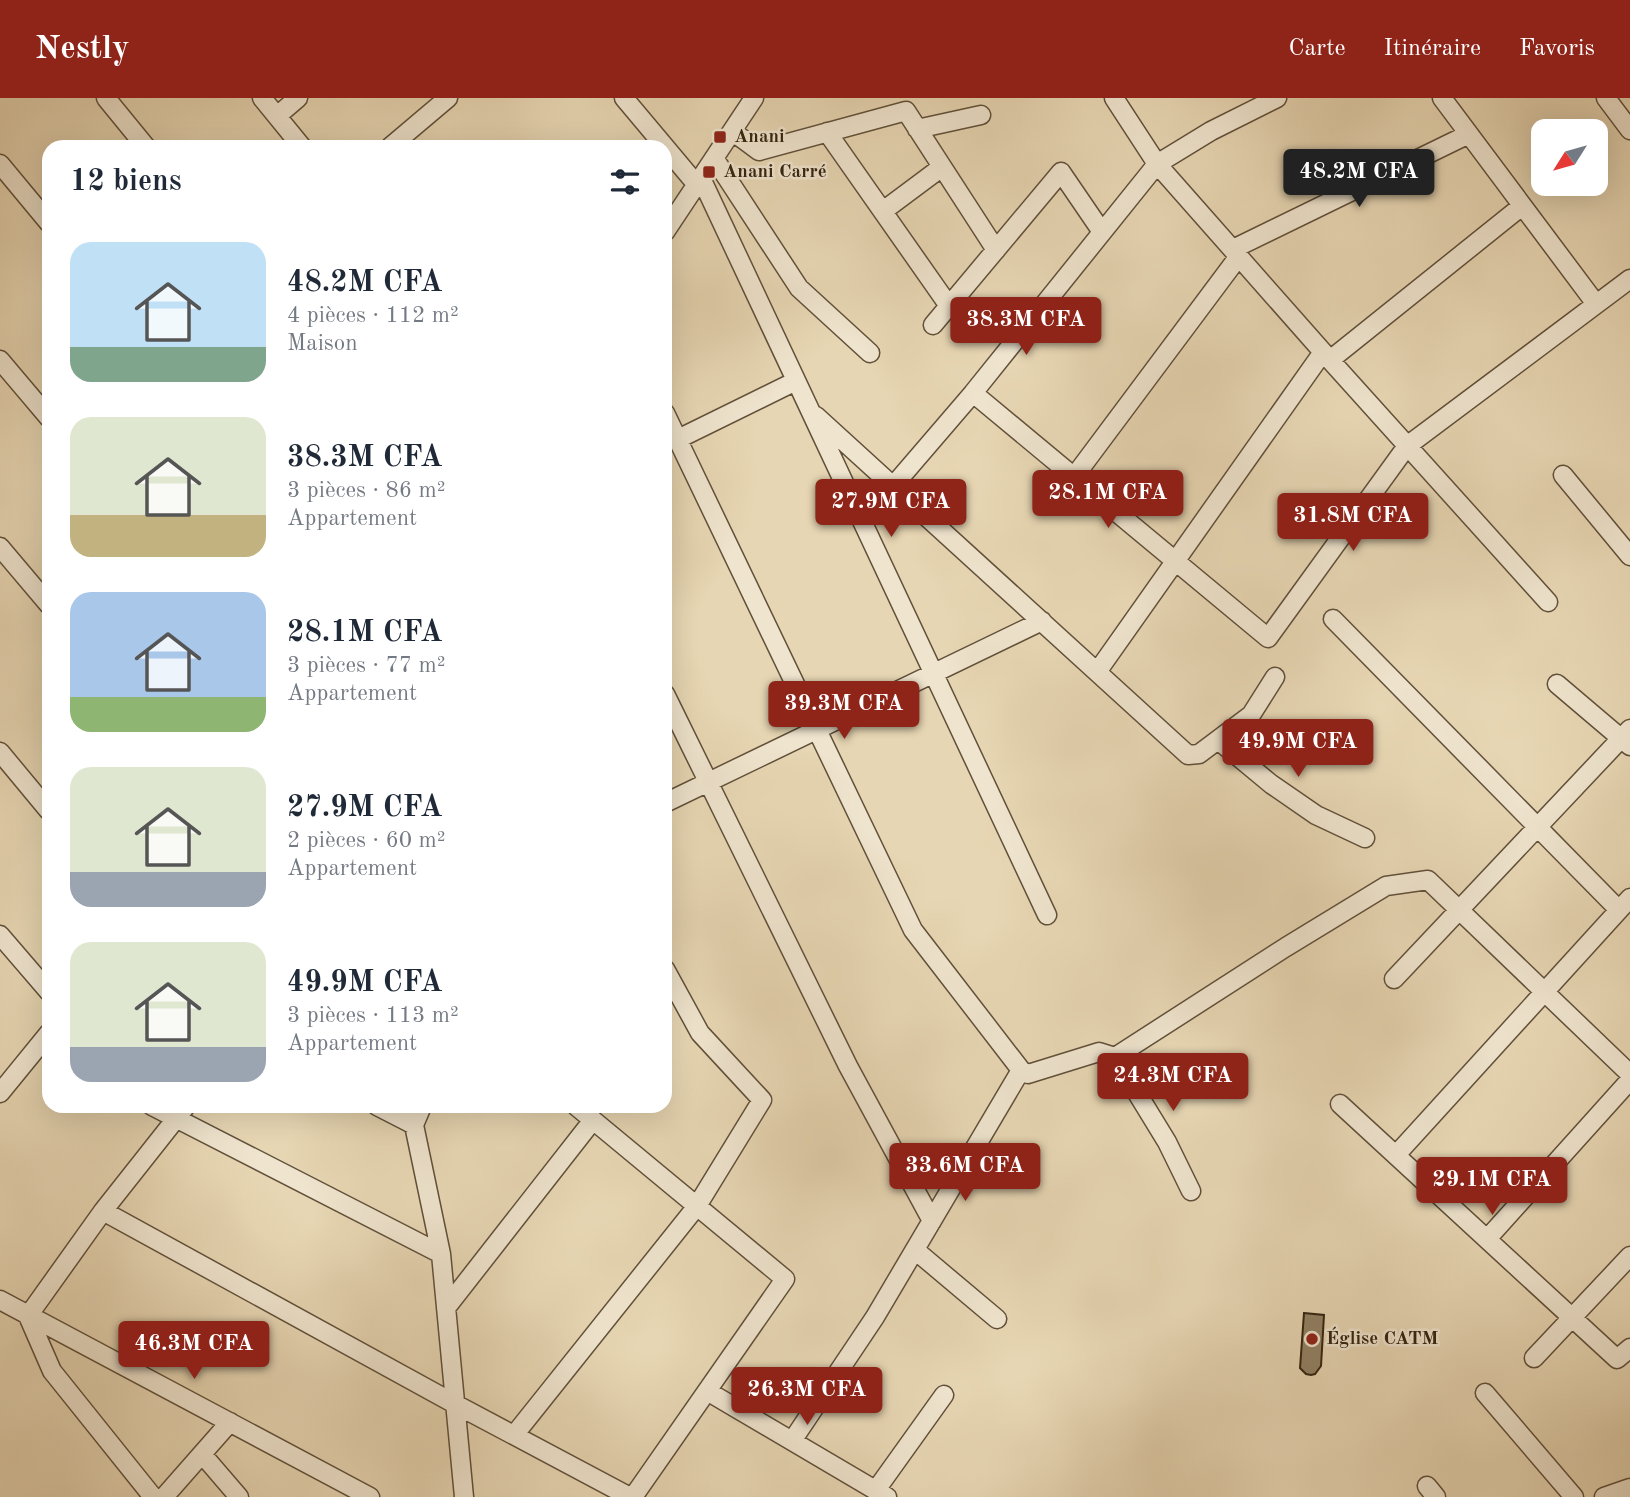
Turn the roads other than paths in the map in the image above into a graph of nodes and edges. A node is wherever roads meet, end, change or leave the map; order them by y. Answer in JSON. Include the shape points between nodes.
{"nodes":[{"id":1,"x":106,"y":98,"type":"edge"},
{"id":2,"x":262,"y":98,"type":"edge"},
{"id":3,"x":298,"y":98,"type":"edge"},
{"id":4,"x":448,"y":98,"type":"edge"},
{"id":5,"x":624,"y":98,"type":"edge"},
{"id":6,"x":754,"y":98,"type":"edge"},
{"id":7,"x":1114,"y":98,"type":"edge"},
{"id":8,"x":1277,"y":98,"type":"edge"},
{"id":9,"x":1442,"y":98,"type":"edge"},
{"id":10,"x":1605,"y":98,"type":"edge"},
{"id":11,"x":981,"y":115,"type":"dead end"},
{"id":12,"x":277,"y":116,"type":"junction"},
{"id":13,"x":917,"y":129,"type":"junction"},
{"id":14,"x":1630,"y":130,"type":"edge"},
{"id":15,"x":732,"y":131,"type":"junction"},
{"id":16,"x":827,"y":132,"type":"junction"},
{"id":17,"x":1469,"y":134,"type":"junction"},
{"id":18,"x":140,"y":140,"type":"edge"},
{"id":19,"x":296,"y":140,"type":"edge"},
{"id":20,"x":398,"y":140,"type":"edge"},
{"id":21,"x":662,"y":140,"type":"edge"},
{"id":22,"x":672,"y":151,"type":"edge"},
{"id":23,"x":714,"y":158,"type":"junction"},
{"id":24,"x":0,"y":164,"type":"edge"},
{"id":25,"x":1157,"y":164,"type":"junction"},
{"id":26,"x":942,"y":167,"type":"junction"},
{"id":27,"x":699,"y":181,"type":"junction"},
{"id":28,"x":1522,"y":205,"type":"junction"},
{"id":29,"x":883,"y":211,"type":"junction"},
{"id":30,"x":42,"y":215,"type":"edge"},
{"id":31,"x":672,"y":222,"type":"edge"},
{"id":32,"x":1102,"y":232,"type":"junction"},
{"id":33,"x":996,"y":250,"type":"junction"},
{"id":34,"x":1236,"y":253,"type":"junction"},
{"id":35,"x":1630,"y":279,"type":"edge"},
{"id":36,"x":1596,"y":304,"type":"junction"},
{"id":37,"x":949,"y":306,"type":"junction"},
{"id":38,"x":933,"y":325,"type":"dead end"},
{"id":39,"x":870,"y":353,"type":"dead end"},
{"id":40,"x":1326,"y":356,"type":"junction"},
{"id":41,"x":0,"y":360,"type":"edge"},
{"id":42,"x":796,"y":381,"type":"junction"},
{"id":43,"x":973,"y":393,"type":"junction"},
{"id":44,"x":42,"y":410,"type":"edge"},
{"id":45,"x":810,"y":411,"type":"junction"},
{"id":46,"x":672,"y":427,"type":"edge"},
{"id":47,"x":678,"y":439,"type":"junction"},
{"id":48,"x":1407,"y":446,"type":"junction"},
{"id":49,"x":1563,"y":475,"type":"dead end"},
{"id":50,"x":1074,"y":477,"type":"junction"},
{"id":51,"x":894,"y":485,"type":"junction"},
{"id":52,"x":860,"y":516,"type":"junction"},
{"id":53,"x":0,"y":547,"type":"edge"},
{"id":54,"x":1630,"y":555,"type":"edge"},
{"id":55,"x":1175,"y":561,"type":"junction"},
{"id":56,"x":42,"y":597,"type":"edge"},
{"id":57,"x":1548,"y":602,"type":"dead end"},
{"id":58,"x":1333,"y":619,"type":"dead end"},
{"id":59,"x":1042,"y":621,"type":"junction"},
{"id":60,"x":1097,"y":672,"type":"junction"},
{"id":61,"x":934,"y":674,"type":"junction"},
{"id":62,"x":1275,"y":677,"type":"dead end"},
{"id":63,"x":1557,"y":684,"type":"dead end"},
{"id":64,"x":672,"y":708,"type":"edge"},
{"id":65,"x":817,"y":730,"type":"junction"},
{"id":66,"x":1627,"y":737,"type":"edge"},
{"id":67,"x":1218,"y":740,"type":"junction"},
{"id":68,"x":0,"y":752,"type":"edge"},
{"id":69,"x":708,"y":782,"type":"junction"},
{"id":70,"x":672,"y":800,"type":"edge"},
{"id":71,"x":42,"y":803,"type":"edge"},
{"id":72,"x":1538,"y":827,"type":"junction"},
{"id":73,"x":1365,"y":838,"type":"dead end"},
{"id":74,"x":1625,"y":904,"type":"edge"},
{"id":75,"x":1459,"y":910,"type":"junction"},
{"id":76,"x":1047,"y":915,"type":"dead end"},
{"id":77,"x":0,"y":935,"type":"edge"},
{"id":78,"x":1394,"y":979,"type":"dead end"},
{"id":79,"x":672,"y":982,"type":"edge"},
{"id":80,"x":42,"y":984,"type":"edge"},
{"id":81,"x":1544,"y":992,"type":"junction"},
{"id":82,"x":42,"y":1045,"type":"edge"},
{"id":83,"x":1115,"y":1057,"type":"junction"},
{"id":84,"x":1021,"y":1070,"type":"junction"},
{"id":85,"x":1630,"y":1074,"type":"edge"},
{"id":86,"x":1630,"y":1080,"type":"edge"},
{"id":87,"x":0,"y":1093,"type":"edge"},
{"id":88,"x":1340,"y":1104,"type":"dead end"},
{"id":89,"x":181,"y":1113,"type":"edge"},
{"id":90,"x":391,"y":1113,"type":"edge"},
{"id":91,"x":419,"y":1113,"type":"edge"},
{"id":92,"x":584,"y":1113,"type":"edge"},
{"id":93,"x":593,"y":1120,"type":"junction"},
{"id":94,"x":414,"y":1125,"type":"junction"},
{"id":95,"x":1395,"y":1154,"type":"junction"},
{"id":96,"x":1191,"y":1191,"type":"dead end"},
{"id":97,"x":697,"y":1206,"type":"junction"},
{"id":98,"x":103,"y":1211,"type":"junction"},
{"id":99,"x":932,"y":1221,"type":"junction"},
{"id":100,"x":1487,"y":1239,"type":"junction"},
{"id":101,"x":915,"y":1250,"type":"junction"},
{"id":102,"x":441,"y":1254,"type":"junction"},
{"id":103,"x":1630,"y":1256,"type":"edge"},
{"id":104,"x":0,"y":1300,"type":"edge"},
{"id":105,"x":446,"y":1308,"type":"junction"},
{"id":106,"x":29,"y":1316,"type":"junction"},
{"id":107,"x":1572,"y":1317,"type":"junction"},
{"id":108,"x":997,"y":1319,"type":"dead end"},
{"id":109,"x":1630,"y":1348,"type":"edge"},
{"id":110,"x":1534,"y":1358,"type":"dead end"},
{"id":111,"x":707,"y":1391,"type":"junction"},
{"id":112,"x":1485,"y":1393,"type":"dead end"},
{"id":113,"x":944,"y":1395,"type":"dead end"},
{"id":114,"x":456,"y":1404,"type":"junction"},
{"id":115,"x":230,"y":1422,"type":"junction"},
{"id":116,"x":514,"y":1434,"type":"junction"},
{"id":117,"x":792,"y":1441,"type":"junction"},
{"id":118,"x":202,"y":1454,"type":"junction"},
{"id":119,"x":1630,"y":1488,"type":"edge"},
{"id":120,"x":882,"y":1494,"type":"edge"},
{"id":121,"x":153,"y":1497,"type":"edge"},
{"id":122,"x":164,"y":1497,"type":"edge"},
{"id":123,"x":239,"y":1497,"type":"edge"},
{"id":124,"x":370,"y":1497,"type":"edge"},
{"id":125,"x":464,"y":1497,"type":"edge"},
{"id":126,"x":631,"y":1497,"type":"edge"},
{"id":127,"x":1574,"y":1497,"type":"edge"},
{"id":128,"x":1604,"y":1497,"type":"edge"}],
"edges":[{"from":1,"to":18,"type":"street"},
{"from":2,"to":12,"type":"street"},
{"from":3,"to":12,"type":"street"},
{"from":4,"to":20,"type":"street"},
{"from":5,"to":21,"type":"street"},
{"from":6,"to":15,"type":"street"},
{"from":7,"to":25,"type":"street"},
{"from":8,"to":25,"type":"street"},
{"from":9,"to":17,"type":"street"},
{"from":10,"to":14,"type":"street"},
{"from":11,"to":13,"type":"street"},
{"from":12,"to":19,"type":"street"},
{"from":13,"to":16,"type":"street","via":[[906,111]]},
{"from":13,"to":26,"type":"street"},
{"from":15,"to":16,"type":"street","via":[[759,151]]},
{"from":15,"to":23,"type":"street"},
{"from":16,"to":29,"type":"street"},
{"from":17,"to":28,"type":"street"},
{"from":17,"to":34,"type":"street"},
{"from":22,"to":27,"type":"street"},
{"from":23,"to":27,"type":"street"},
{"from":23,"to":39,"type":"street","via":[[799,288]]},
{"from":24,"to":30,"type":"street"},
{"from":25,"to":32,"type":"street"},
{"from":25,"to":34,"type":"street"},
{"from":26,"to":29,"type":"street"},
{"from":26,"to":33,"type":"street"},
{"from":27,"to":31,"type":"street"},
{"from":27,"to":42,"type":"street"},
{"from":28,"to":36,"type":"street"},
{"from":28,"to":40,"type":"street"},
{"from":29,"to":37,"type":"street"},
{"from":32,"to":33,"type":"street","via":[[1061,172]]},
{"from":32,"to":43,"type":"street"},
{"from":33,"to":37,"type":"street"},
{"from":34,"to":40,"type":"street"},
{"from":34,"to":50,"type":"street"},
{"from":35,"to":36,"type":"street"},
{"from":36,"to":48,"type":"street"},
{"from":37,"to":38,"type":"street"},
{"from":40,"to":48,"type":"street"},
{"from":40,"to":55,"type":"street"},
{"from":41,"to":44,"type":"street"},
{"from":42,"to":45,"type":"street"},
{"from":42,"to":47,"type":"street"},
{"from":43,"to":50,"type":"street"},
{"from":43,"to":51,"type":"street"},
{"from":45,"to":51,"type":"street"},
{"from":45,"to":52,"type":"street"},
{"from":46,"to":47,"type":"street"},
{"from":47,"to":65,"type":"street"},
{"from":48,"to":55,"type":"street","via":[[1268,638]]},
{"from":48,"to":57,"type":"street"},
{"from":49,"to":54,"type":"street"},
{"from":50,"to":55,"type":"street"},
{"from":51,"to":52,"type":"street"},
{"from":51,"to":59,"type":"street"},
{"from":52,"to":61,"type":"street"},
{"from":53,"to":56,"type":"street"},
{"from":55,"to":60,"type":"street"},
{"from":58,"to":72,"type":"street"},
{"from":59,"to":60,"type":"street"},
{"from":59,"to":61,"type":"street"},
{"from":60,"to":67,"type":"street","via":[[1188,755],[1199,754]]},
{"from":61,"to":65,"type":"street"},
{"from":61,"to":76,"type":"street"},
{"from":62,"to":67,"type":"street","via":[[1251,715]]},
{"from":63,"to":66,"type":"street"},
{"from":64,"to":69,"type":"street"},
{"from":65,"to":69,"type":"street"},
{"from":65,"to":84,"type":"street","via":[[914,930]]},
{"from":66,"to":72,"type":"street"},
{"from":67,"to":73,"type":"street","via":[[1316,815]]},
{"from":68,"to":71,"type":"street"},
{"from":69,"to":70,"type":"street"},
{"from":69,"to":99,"type":"street","via":[[848,1066]]},
{"from":72,"to":74,"type":"street"},
{"from":72,"to":75,"type":"street"},
{"from":74,"to":81,"type":"street"},
{"from":75,"to":78,"type":"street"},
{"from":75,"to":81,"type":"street"},
{"from":75,"to":83,"type":"street","via":[[1428,880],[1386,886]]},
{"from":77,"to":80,"type":"street"},
{"from":79,"to":97,"type":"street","via":[[700,1033],[762,1100]]},
{"from":81,"to":85,"type":"street"},
{"from":81,"to":95,"type":"street"},
{"from":82,"to":87,"type":"street"},
{"from":83,"to":84,"type":"street","via":[[1099,1052],[1028,1074]]},
{"from":83,"to":96,"type":"street"},
{"from":84,"to":99,"type":"street"},
{"from":86,"to":100,"type":"street"},
{"from":88,"to":95,"type":"street"},
{"from":89,"to":98,"type":"street"},
{"from":89,"to":102,"type":"street"},
{"from":90,"to":94,"type":"street"},
{"from":91,"to":94,"type":"street"},
{"from":92,"to":93,"type":"street"},
{"from":93,"to":97,"type":"street"},
{"from":93,"to":105,"type":"street"},
{"from":94,"to":102,"type":"street"},
{"from":95,"to":100,"type":"street"},
{"from":97,"to":111,"type":"street","via":[[785,1279]]},
{"from":97,"to":116,"type":"street"},
{"from":98,"to":106,"type":"street"},
{"from":98,"to":114,"type":"street"},
{"from":99,"to":101,"type":"street"},
{"from":100,"to":107,"type":"street"},
{"from":101,"to":108,"type":"street"},
{"from":101,"to":117,"type":"street"},
{"from":102,"to":105,"type":"street"},
{"from":103,"to":107,"type":"street"},
{"from":104,"to":106,"type":"street"},
{"from":105,"to":114,"type":"street"},
{"from":106,"to":115,"type":"street"},
{"from":106,"to":121,"type":"street","via":[[52,1371]]},
{"from":107,"to":109,"type":"street","via":[[1617,1359]]},
{"from":107,"to":110,"type":"street"},
{"from":111,"to":117,"type":"street"},
{"from":111,"to":126,"type":"street"},
{"from":112,"to":127,"type":"street"},
{"from":113,"to":120,"type":"street"},
{"from":114,"to":116,"type":"street"},
{"from":114,"to":125,"type":"street"},
{"from":115,"to":118,"type":"street"},
{"from":115,"to":124,"type":"street"},
{"from":116,"to":126,"type":"street"},
{"from":117,"to":120,"type":"street"},
{"from":118,"to":122,"type":"street"},
{"from":118,"to":123,"type":"street"},
{"from":119,"to":128,"type":"street"}]}
